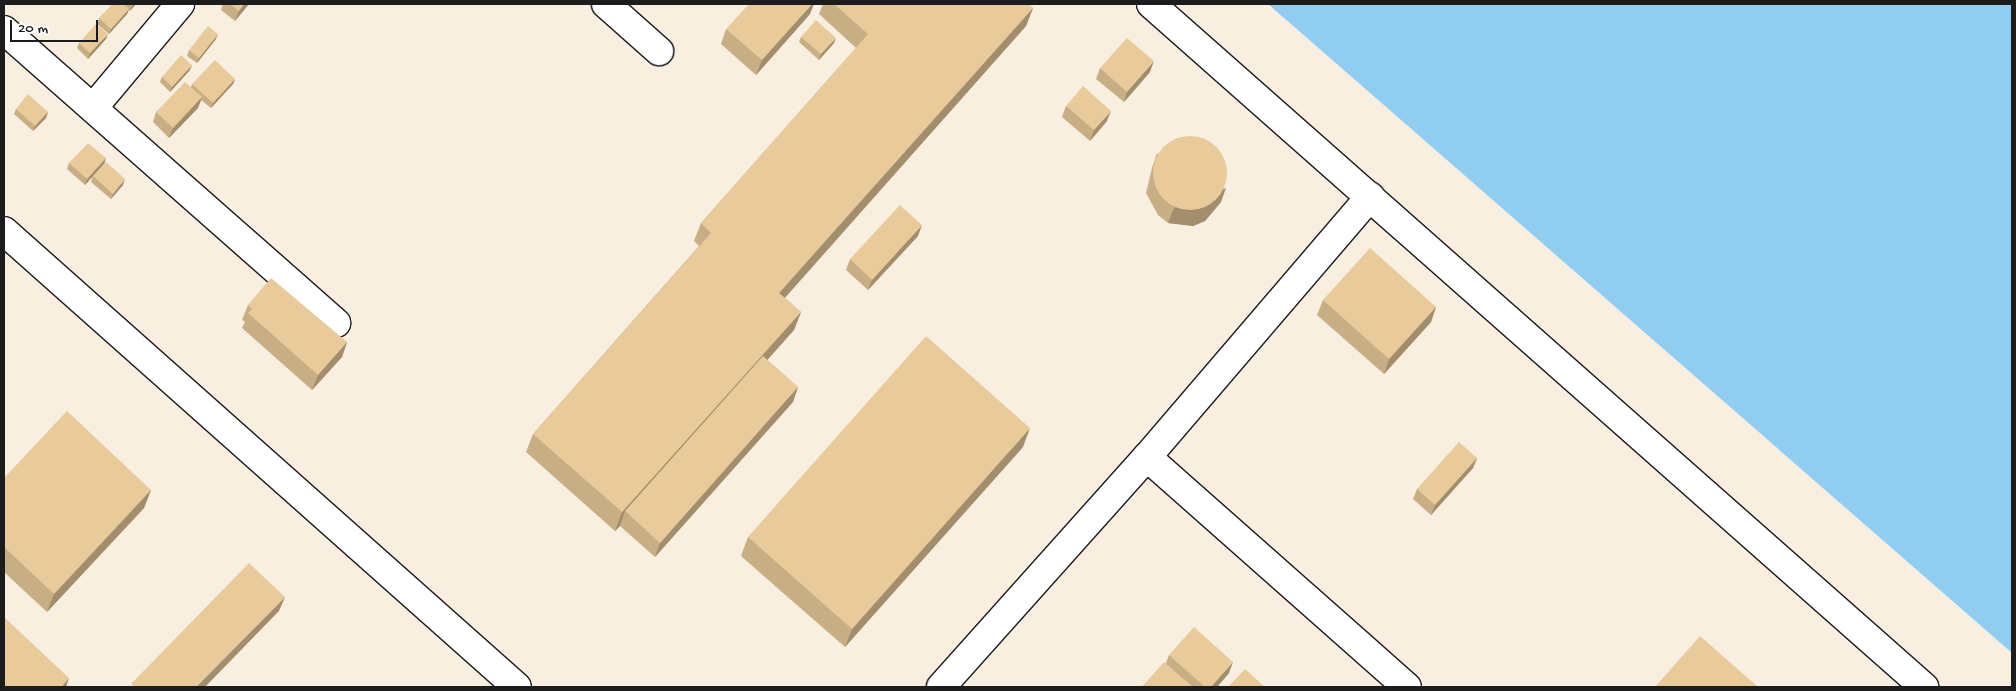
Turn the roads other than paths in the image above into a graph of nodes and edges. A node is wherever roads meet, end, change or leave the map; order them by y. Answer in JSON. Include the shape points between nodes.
{"nodes":[{"id":1,"x":180,"y":4,"type":"edge"},
{"id":2,"x":606,"y":4,"type":"edge"},
{"id":3,"x":1151,"y":4,"type":"edge"},
{"id":4,"x":4,"y":30,"type":"edge"},
{"id":5,"x":659,"y":51,"type":"dead end"},
{"id":6,"x":93,"y":108,"type":"junction"},
{"id":7,"x":1370,"y":196,"type":"junction"},
{"id":8,"x":4,"y":231,"type":"edge"},
{"id":9,"x":336,"y":323,"type":"dead end"},
{"id":10,"x":1147,"y":457,"type":"junction"},
{"id":11,"x":517,"y":687,"type":"edge"},
{"id":12,"x":941,"y":687,"type":"edge"},
{"id":13,"x":1407,"y":687,"type":"edge"},
{"id":14,"x":1924,"y":687,"type":"edge"}],
"edges":[{"from":1,"to":6,"type":"lane"},
{"from":2,"to":5,"type":"lane"},
{"from":3,"to":7,"type":"lane"},
{"from":4,"to":6,"type":"lane"},
{"from":6,"to":9,"type":"lane"},
{"from":7,"to":10,"type":"lane"},
{"from":7,"to":14,"type":"lane"},
{"from":8,"to":11,"type":"lane"},
{"from":10,"to":12,"type":"lane"},
{"from":10,"to":13,"type":"lane"}]}
